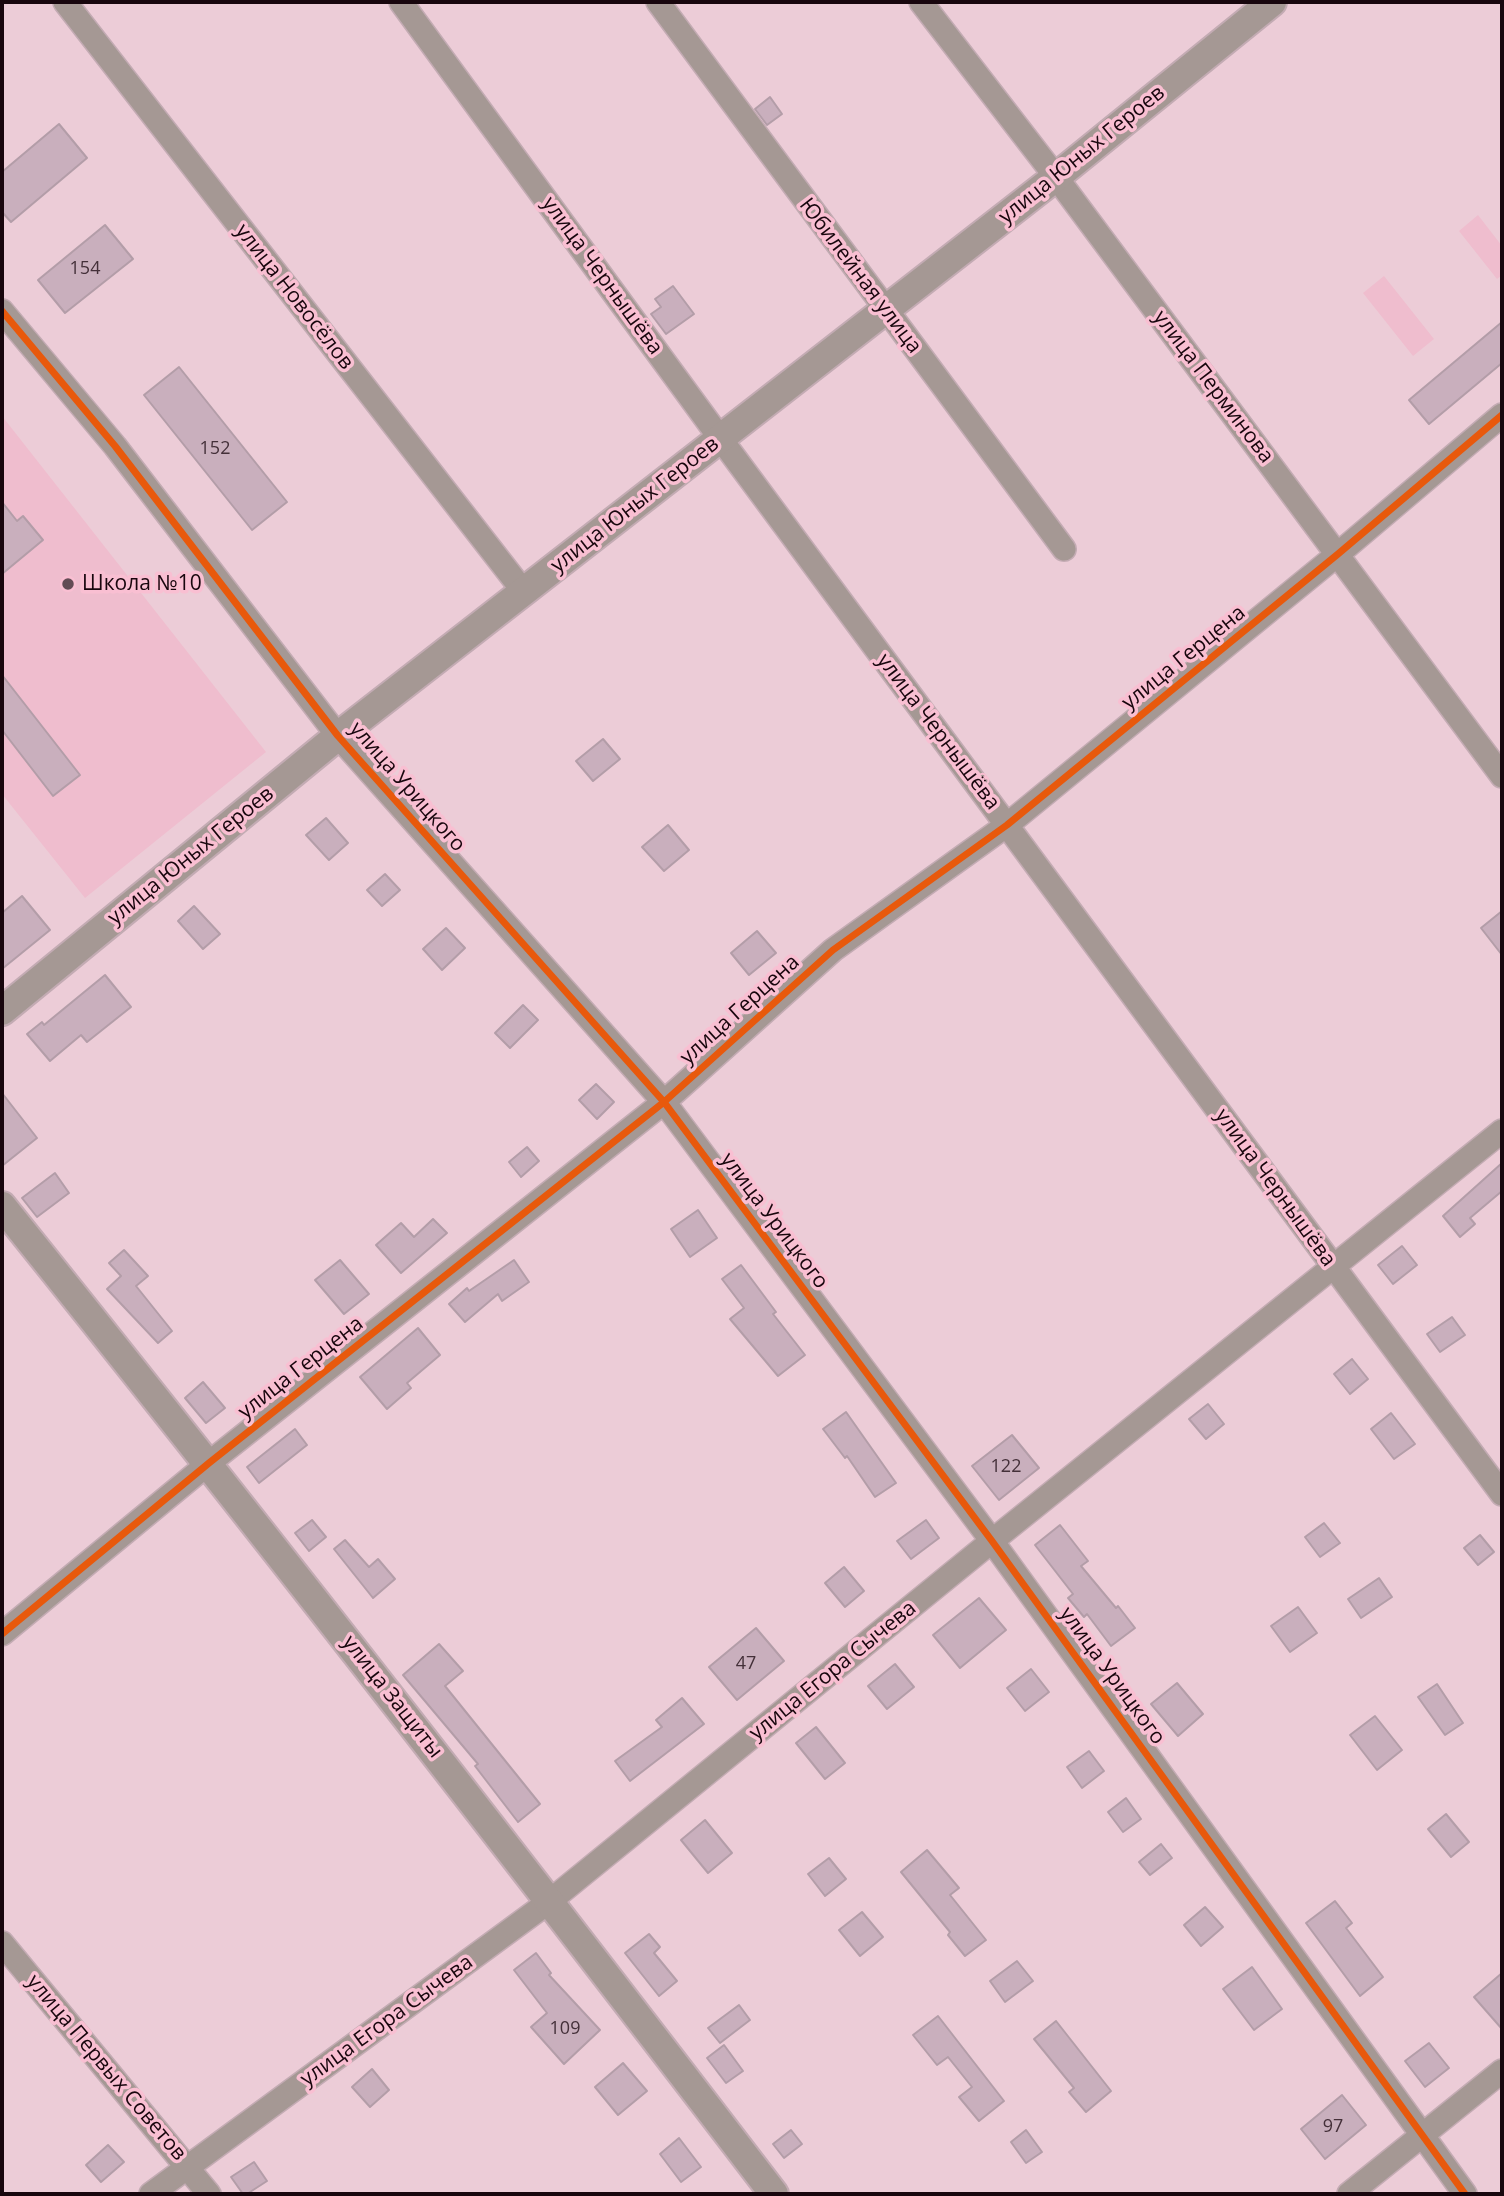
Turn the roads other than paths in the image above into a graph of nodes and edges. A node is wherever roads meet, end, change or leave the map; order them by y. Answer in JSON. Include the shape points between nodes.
{"nodes":[{"id":1,"x":65,"y":2,"type":"edge"},
{"id":2,"x":401,"y":2,"type":"edge"},
{"id":3,"x":658,"y":2,"type":"edge"},
{"id":4,"x":920,"y":2,"type":"edge"},
{"id":5,"x":1254,"y":7,"type":"edge"},
{"id":6,"x":1056,"y":177,"type":"junction"},
{"id":7,"x":2,"y":310,"type":"edge"},
{"id":8,"x":886,"y":310,"type":"junction"},
{"id":9,"x":1502,"y":415,"type":"edge"},
{"id":10,"x":720,"y":438,"type":"junction"},
{"id":11,"x":1064,"y":549,"type":"dead end"},
{"id":12,"x":1338,"y":554,"type":"junction"},
{"id":13,"x":524,"y":592,"type":"junction"},
{"id":14,"x":338,"y":736,"type":"junction"},
{"id":15,"x":1502,"y":776,"type":"edge"},
{"id":16,"x":1007,"y":825,"type":"junction"},
{"id":17,"x":2,"y":1011,"type":"edge"},
{"id":18,"x":664,"y":1102,"type":"junction"},
{"id":19,"x":1502,"y":1132,"type":"edge"},
{"id":20,"x":2,"y":1206,"type":"edge"},
{"id":21,"x":1334,"y":1268,"type":"junction"},
{"id":22,"x":209,"y":1463,"type":"junction"},
{"id":23,"x":1502,"y":1494,"type":"edge"},
{"id":24,"x":992,"y":1541,"type":"junction"},
{"id":25,"x":2,"y":1634,"type":"edge"},
{"id":26,"x":550,"y":1901,"type":"junction"},
{"id":27,"x":2,"y":1943,"type":"edge"},
{"id":28,"x":1502,"y":2071,"type":"edge"},
{"id":29,"x":1423,"y":2134,"type":"junction"},
{"id":30,"x":188,"y":2168,"type":"junction"},
{"id":31,"x":151,"y":2194,"type":"edge"},
{"id":32,"x":209,"y":2194,"type":"edge"},
{"id":33,"x":774,"y":2194,"type":"edge"},
{"id":34,"x":1349,"y":2194,"type":"edge"},
{"id":35,"x":1465,"y":2194,"type":"edge"}],
"edges":[{"from":1,"to":13,"type":"street","name":"улица Новосёлов"},
{"from":2,"to":10,"type":"street","name":"улица Чернышёва"},
{"from":3,"to":8,"type":"street","name":"Юбилейная улица"},
{"from":4,"to":6,"type":"street","name":"улица Перминова"},
{"from":5,"to":6,"type":"street","name":"улица Юных Героев"},
{"from":6,"to":8,"type":"street","name":"улица Юных Героев"},
{"from":6,"to":12,"type":"street","name":"улица Перминова"},
{"from":7,"to":14,"type":"street","name":"улица Урицкого","via":[[115,446]]},
{"from":8,"to":10,"type":"street","name":"улица Юных Героев"},
{"from":8,"to":11,"type":"street","name":"Юбилейная улица"},
{"from":9,"to":12,"type":"street","name":"улица Герцена"},
{"from":10,"to":13,"type":"street","name":"улица Юных Героев"},
{"from":10,"to":16,"type":"street","name":"улица Чернышёва"},
{"from":12,"to":15,"type":"street","name":"улица Перминова"},
{"from":12,"to":16,"type":"street","name":"улица Герцена"},
{"from":13,"to":14,"type":"street","name":"улица Юных Героев"},
{"from":14,"to":17,"type":"street","name":"улица Юных Героев"},
{"from":14,"to":18,"type":"street","name":"улица Урицкого"},
{"from":16,"to":18,"type":"street","name":"улица Герцена","via":[[833,950]]},
{"from":16,"to":21,"type":"street","name":"улица Чернышёва"},
{"from":18,"to":22,"type":"street","name":"улица Герцена"},
{"from":18,"to":24,"type":"street","name":"улица Урицкого"},
{"from":19,"to":21,"type":"street","name":"улица Егора Сычева"},
{"from":20,"to":22,"type":"street","name":"улица Защиты"},
{"from":21,"to":23,"type":"street","name":"улица Чернышёва"},
{"from":21,"to":24,"type":"street","name":"улица Егора Сычева"},
{"from":22,"to":25,"type":"street","name":"улица Герцена"},
{"from":22,"to":26,"type":"street","name":"улица Защиты"},
{"from":24,"to":26,"type":"street","name":"улица Егора Сычева"},
{"from":24,"to":29,"type":"street","name":"улица Урицкого"},
{"from":26,"to":30,"type":"street","name":"улица Егора Сычева"},
{"from":26,"to":33,"type":"street","name":"улица Защиты"},
{"from":27,"to":30,"type":"street","name":"улица Первых Советов"},
{"from":28,"to":29,"type":"street"},
{"from":29,"to":34,"type":"street"},
{"from":29,"to":35,"type":"street","name":"улица Урицкого"},
{"from":30,"to":31,"type":"street","name":"улица Егора Сычева"},
{"from":30,"to":32,"type":"street","name":"улица Первых Советов"}]}
